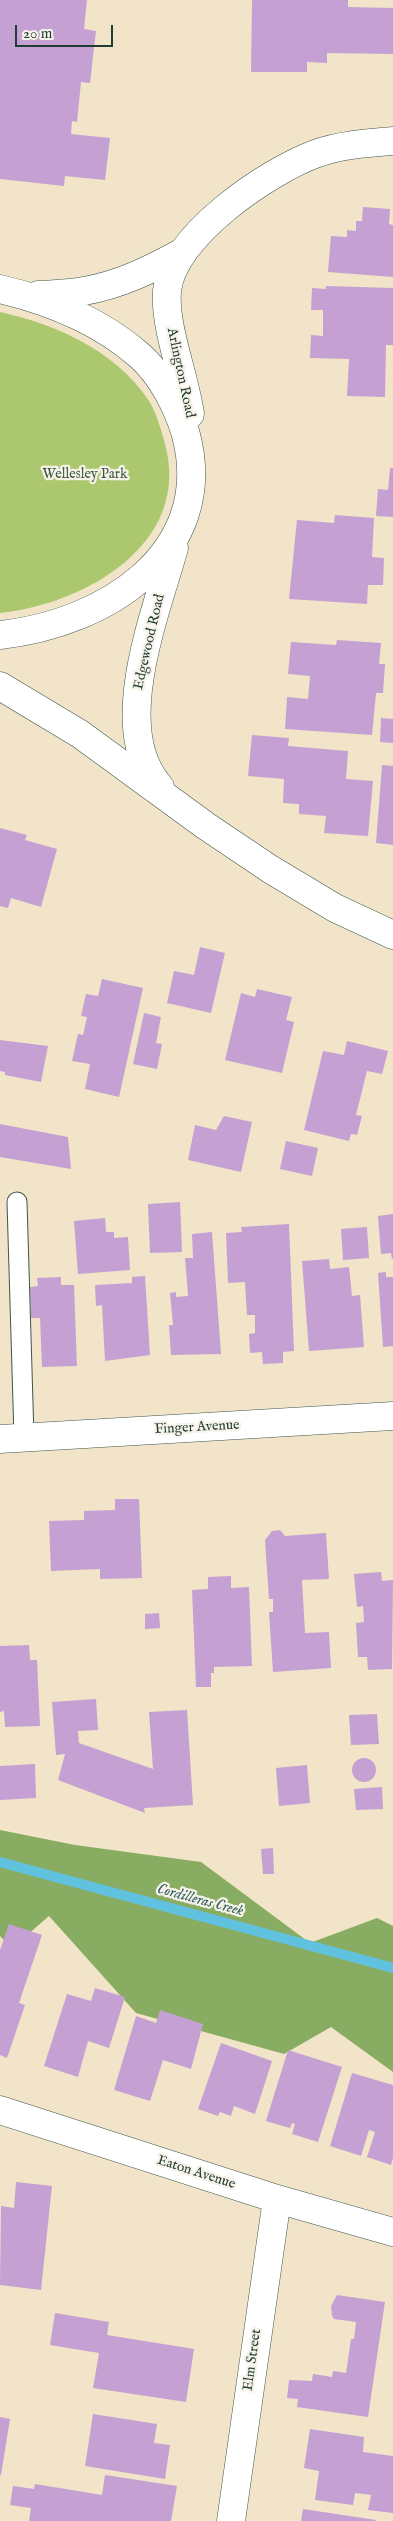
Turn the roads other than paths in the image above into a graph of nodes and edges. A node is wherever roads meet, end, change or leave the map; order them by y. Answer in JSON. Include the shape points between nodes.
{"nodes":[{"id":1,"x":393,"y":141,"type":"edge"},
{"id":2,"x":181,"y":253,"type":"junction"},
{"id":3,"x":0,"y":290,"type":"edge"},
{"id":4,"x":28,"y":296,"type":"junction"},
{"id":5,"x":191,"y":495,"type":"junction"},
{"id":6,"x":178,"y":532,"type":"junction"},
{"id":7,"x":0,"y":635,"type":"edge"},
{"id":8,"x":0,"y":686,"type":"edge"},
{"id":9,"x":174,"y":803,"type":"junction"},
{"id":10,"x":393,"y":935,"type":"edge"},
{"id":11,"x":17,"y":1202,"type":"dead end"},
{"id":12,"x":393,"y":1416,"type":"edge"},
{"id":13,"x":12,"y":1438,"type":"edge"},
{"id":14,"x":0,"y":2110,"type":"edge"},
{"id":15,"x":278,"y":2199,"type":"junction"},
{"id":16,"x":393,"y":2232,"type":"edge"},
{"id":17,"x":231,"y":2521,"type":"edge"}],
"edges":[{"from":1,"to":2,"type":"street","name":"Arlington Road","via":[[356,144],[316,154],[275,173],[240,197]]},
{"from":2,"to":4,"type":"street","name":"Arlington Road","via":[[114,284],[83,292]]},
{"from":2,"to":5,"type":"street","name":"Arlington Road","via":[[167,292],[169,320],[188,402],[194,445]]},
{"from":3,"to":4,"type":"street"},
{"from":4,"to":5,"type":"street","via":[[71,311],[105,330],[145,362],[166,388],[183,425],[192,458]]},
{"from":5,"to":6,"type":"street"},
{"from":6,"to":7,"type":"street","via":[[155,566],[94,610],[56,624]]},
{"from":6,"to":9,"type":"street","name":"Edgewood Road","via":[[139,677],[135,714],[137,741],[144,763]]},
{"from":8,"to":9,"type":"street","name":"Edgewood Road","via":[[80,734]]},
{"from":9,"to":10,"type":"street","name":"Edgewood Road","via":[[278,874],[335,908]]},
{"from":11,"to":13,"type":"lane"},
{"from":12,"to":13,"type":"street","name":"Finger Avenue"},
{"from":14,"to":15,"type":"street","name":"Eaton Avenue"},
{"from":15,"to":16,"type":"street","name":"Eaton Avenue"},
{"from":15,"to":17,"type":"street","name":"Elm Street"}]}
